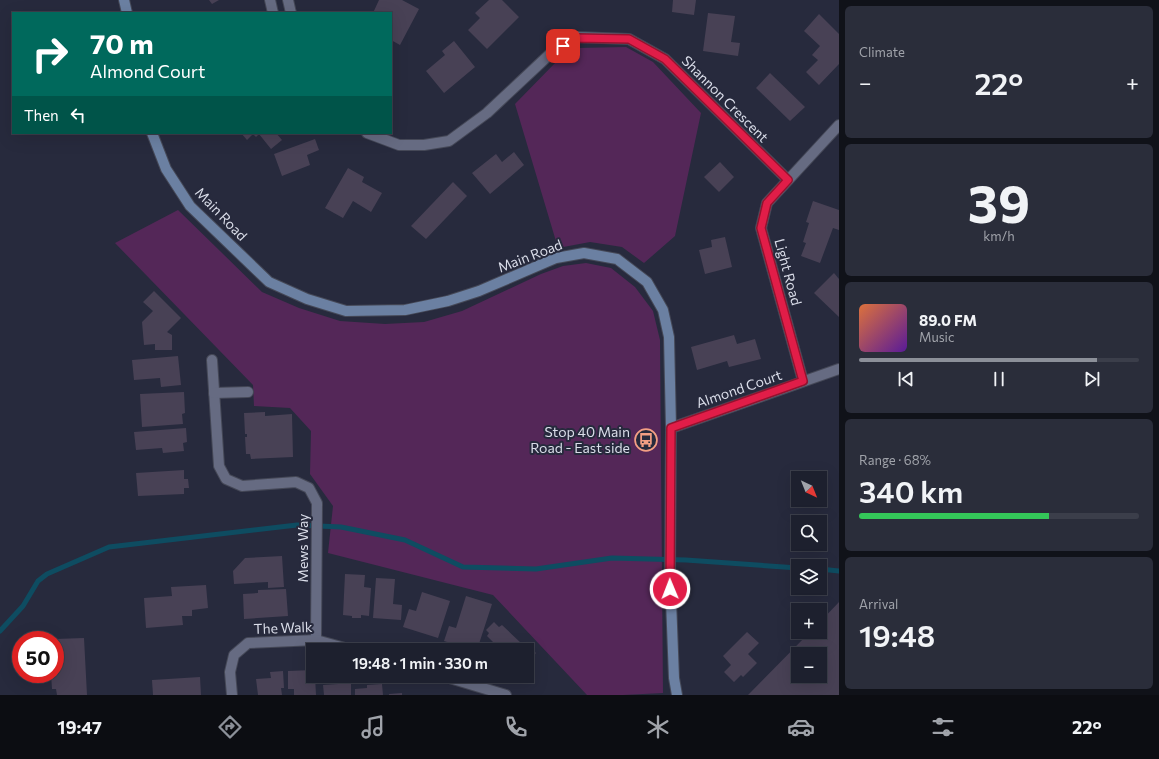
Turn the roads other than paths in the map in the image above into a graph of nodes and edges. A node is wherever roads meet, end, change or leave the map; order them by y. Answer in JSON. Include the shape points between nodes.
{"nodes":[{"id":1,"x":124,"y":0,"type":"edge"},
{"id":2,"x":270,"y":0,"type":"edge"},
{"id":3,"x":288,"y":0,"type":"edge"},
{"id":4,"x":127,"y":12,"type":"edge"},
{"id":5,"x":273,"y":12,"type":"edge"},
{"id":6,"x":291,"y":12,"type":"edge"},
{"id":7,"x":839,"y":125,"type":"edge"},
{"id":8,"x":152,"y":134,"type":"edge"},
{"id":9,"x":370,"y":134,"type":"edge"},
{"id":10,"x":788,"y":180,"type":"junction"},
{"id":11,"x":212,"y":360,"type":"dead end"},
{"id":12,"x":839,"y":369,"type":"edge"},
{"id":13,"x":803,"y":381,"type":"junction"},
{"id":14,"x":248,"y":392,"type":"dead end"},
{"id":15,"x":214,"y":393,"type":"junction"},
{"id":16,"x":671,"y":428,"type":"junction"},
{"id":17,"x":316,"y":640,"type":"junction"},
{"id":18,"x":327,"y":643,"type":"edge"},
{"id":19,"x":466,"y":683,"type":"edge"},
{"id":20,"x":232,"y":695,"type":"edge"},
{"id":21,"x":506,"y":695,"type":"edge"},
{"id":22,"x":677,"y":695,"type":"edge"}],
"edges":[{"from":1,"to":4,"type":"main road"},
{"from":2,"to":5,"type":"street"},
{"from":3,"to":6,"type":"street"},
{"from":7,"to":10,"type":"street","name":"Light Road"},
{"from":8,"to":16,"type":"main road","name":"Main Road","via":[[166,169],[190,206],[269,282],[307,299],[346,311],[405,310],[448,301],[480,291],[556,258],[584,253],[617,259],[647,282],[663,310],[669,337]]},
{"from":9,"to":10,"type":"street","name":"Shannon Crescent","via":[[399,144],[424,145],[449,141],[487,114],[550,54],[576,38],[629,39],[665,59]]},
{"from":10,"to":13,"type":"street","name":"Light Road","via":[[767,203],[761,228]]},
{"from":11,"to":15,"type":"street","name":"Mews Way"},
{"from":12,"to":13,"type":"street","name":"Almond Court"},
{"from":13,"to":16,"type":"street","name":"Almond Court"},
{"from":14,"to":15,"type":"street"},
{"from":15,"to":17,"type":"street","name":"Mews Way","via":[[219,466],[226,479],[242,486],[296,482],[308,488],[317,503]]},
{"from":16,"to":22,"type":"main road","name":"Main Road","via":[[670,570],[674,678]]},
{"from":17,"to":18,"type":"street","name":"The Walk"},
{"from":17,"to":20,"type":"street","name":"The Walk","via":[[248,643],[234,655],[230,672]]},
{"from":19,"to":21,"type":"street"}]}
